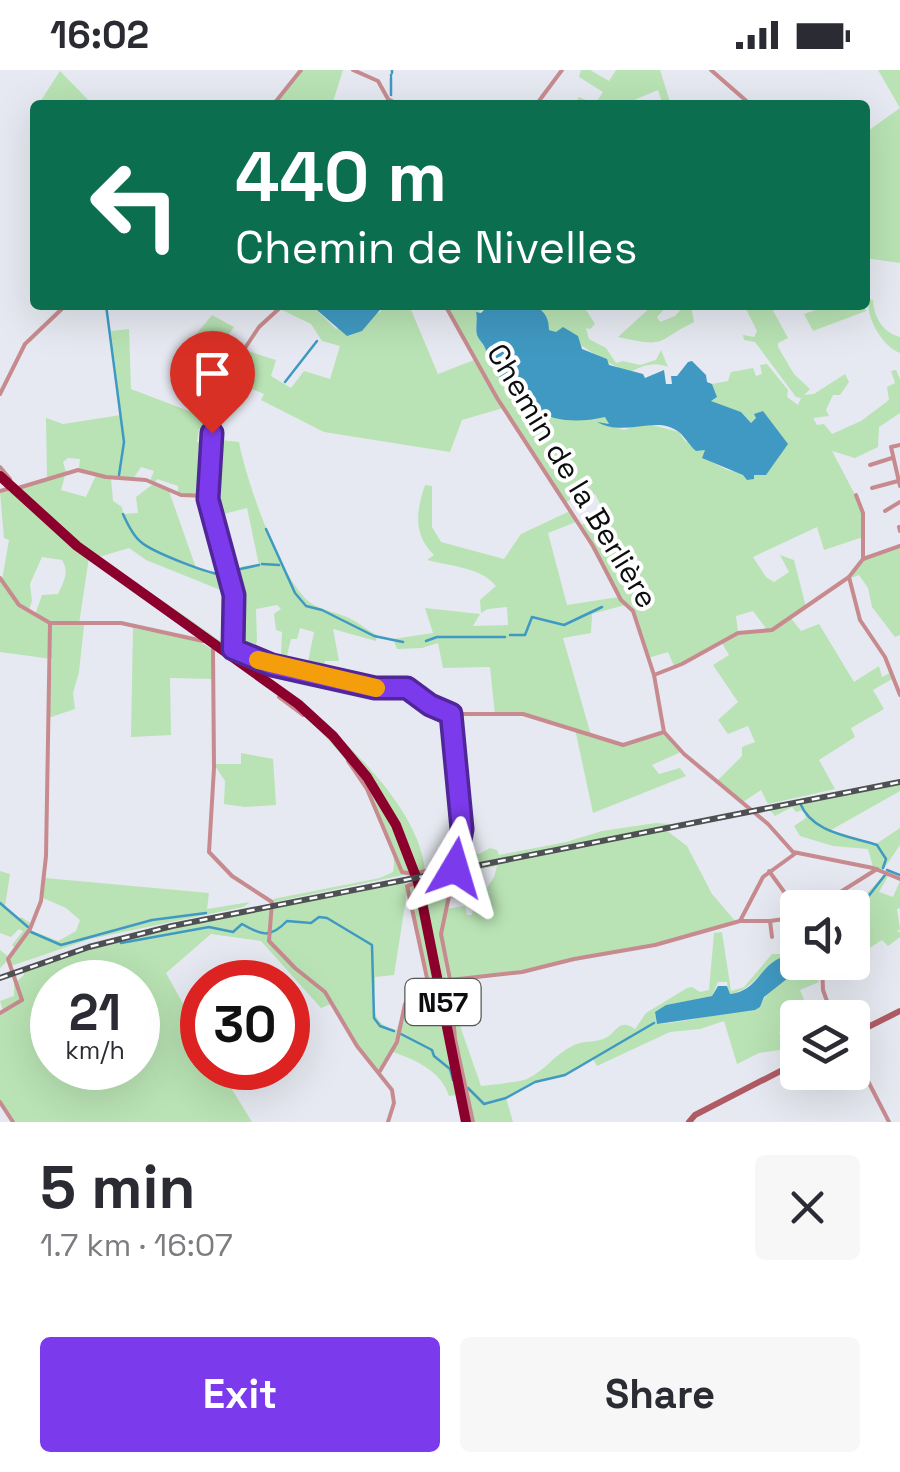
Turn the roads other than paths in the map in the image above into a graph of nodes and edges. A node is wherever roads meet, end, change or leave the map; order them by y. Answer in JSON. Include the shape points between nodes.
{"nodes":[{"id":1,"x":301,"y":70,"type":"edge"},
{"id":2,"x":353,"y":70,"type":"edge"},
{"id":3,"x":562,"y":70,"type":"edge"},
{"id":4,"x":711,"y":70,"type":"edge"},
{"id":5,"x":278,"y":100,"type":"edge"},
{"id":6,"x":391,"y":100,"type":"edge"},
{"id":7,"x":540,"y":100,"type":"edge"},
{"id":8,"x":745,"y":100,"type":"edge"},
{"id":9,"x":61,"y":310,"type":"edge"},
{"id":10,"x":278,"y":310,"type":"edge"},
{"id":11,"x":448,"y":310,"type":"edge"},
{"id":12,"x":0,"y":394,"type":"edge"},
{"id":13,"x":900,"y":445,"type":"edge"},
{"id":14,"x":883,"y":446,"type":"dead end"},
{"id":15,"x":890,"y":447,"type":"junction"},
{"id":16,"x":892,"y":458,"type":"junction"},
{"id":17,"x":870,"y":464,"type":"dead end"},
{"id":18,"x":0,"y":467,"type":"edge"},
{"id":19,"x":0,"y":476,"type":"edge"},
{"id":20,"x":899,"y":483,"type":"edge"},
{"id":21,"x":18,"y":488,"type":"junction"},
{"id":22,"x":872,"y":488,"type":"dead end"},
{"id":23,"x":856,"y":495,"type":"dead end"},
{"id":24,"x":208,"y":496,"type":"junction"},
{"id":25,"x":900,"y":502,"type":"edge"},
{"id":26,"x":885,"y":511,"type":"dead end"},
{"id":27,"x":900,"y":546,"type":"edge"},
{"id":28,"x":863,"y":559,"type":"junction"},
{"id":29,"x":850,"y":577,"type":"junction"},
{"id":30,"x":0,"y":578,"type":"edge"},
{"id":31,"x":50,"y":623,"type":"junction"},
{"id":32,"x":213,"y":649,"type":"junction"},
{"id":33,"x":233,"y":649,"type":"junction"},
{"id":34,"x":654,"y":676,"type":"junction"},
{"id":35,"x":900,"y":695,"type":"edge"},
{"id":36,"x":451,"y":714,"type":"junction"},
{"id":37,"x":664,"y":732,"type":"junction"},
{"id":38,"x":796,"y":853,"type":"junction"},
{"id":39,"x":457,"y":864,"type":"junction"},
{"id":40,"x":877,"y":870,"type":"junction"},
{"id":41,"x":769,"y":871,"type":"junction"},
{"id":42,"x":900,"y":879,"type":"edge"},
{"id":43,"x":452,"y":880,"type":"junction"},
{"id":44,"x":782,"y":890,"type":"edge"},
{"id":45,"x":838,"y":890,"type":"edge"},
{"id":46,"x":780,"y":918,"type":"edge"},
{"id":47,"x":740,"y":921,"type":"junction"},
{"id":48,"x":770,"y":921,"type":"junction"},
{"id":49,"x":772,"y":937,"type":"dead end"},
{"id":50,"x":450,"y":980,"type":"junction"},
{"id":51,"x":900,"y":1011,"type":"edge"},
{"id":52,"x":0,"y":1013,"type":"edge"},
{"id":53,"x":870,"y":1026,"type":"edge"},
{"id":54,"x":780,"y":1072,"type":"edge"},
{"id":55,"x":379,"y":1073,"type":"junction"},
{"id":56,"x":870,"y":1084,"type":"edge"},
{"id":57,"x":0,"y":1102,"type":"edge"},
{"id":58,"x":13,"y":1122,"type":"edge"},
{"id":59,"x":388,"y":1122,"type":"edge"},
{"id":60,"x":469,"y":1122,"type":"edge"},
{"id":61,"x":692,"y":1122,"type":"edge"},
{"id":62,"x":889,"y":1122,"type":"edge"}],
"edges":[{"from":1,"to":5,"type":"street"},
{"from":2,"to":6,"type":"street","via":[[380,82]]},
{"from":3,"to":7,"type":"street"},
{"from":4,"to":8,"type":"street"},
{"from":9,"to":12,"type":"street","via":[[25,344]]},
{"from":10,"to":24,"type":"street","via":[[236,358],[219,392]]},
{"from":11,"to":34,"type":"street","name":"Chemin de la Berlière","via":[[633,611]]},
{"from":13,"to":15,"type":"street"},
{"from":14,"to":15,"type":"street"},
{"from":15,"to":16,"type":"street"},
{"from":16,"to":17,"type":"street"},
{"from":16,"to":20,"type":"street"},
{"from":18,"to":21,"type":"street"},
{"from":19,"to":60,"type":"highway","number":"N57","via":[[77,546],[289,697],[324,727],[378,792],[417,877]]},
{"from":20,"to":22,"type":"street"},
{"from":21,"to":24,"type":"street","via":[[78,470]]},
{"from":21,"to":33,"type":"street","via":[[94,553]]},
{"from":23,"to":28,"type":"street","via":[[864,513]]},
{"from":24,"to":33,"type":"street","via":[[234,598]]},
{"from":25,"to":26,"type":"street"},
{"from":27,"to":28,"type":"street"},
{"from":28,"to":29,"type":"street"},
{"from":29,"to":34,"type":"street","via":[[768,631],[738,633]]},
{"from":29,"to":35,"type":"street","via":[[860,620]]},
{"from":30,"to":31,"type":"street","via":[[19,605]]},
{"from":31,"to":32,"type":"street","via":[[121,623]]},
{"from":31,"to":52,"type":"street","via":[[41,900],[8,959],[22,1000]]},
{"from":32,"to":39,"type":"street","via":[[340,750],[366,789],[402,872]]},
{"from":32,"to":55,"type":"street","via":[[209,850],[225,871],[272,902],[267,933],[326,992]]},
{"from":33,"to":36,"type":"street","via":[[272,665],[375,688],[407,688]]},
{"from":34,"to":37,"type":"street","name":"Chemin de la Berlière"},
{"from":36,"to":37,"type":"street","via":[[520,714],[624,744]]},
{"from":36,"to":39,"type":"street","via":[[462,829]]},
{"from":37,"to":38,"type":"street"},
{"from":38,"to":40,"type":"street"},
{"from":38,"to":41,"type":"street"},
{"from":39,"to":43,"type":"street"},
{"from":40,"to":42,"type":"street"},
{"from":40,"to":45,"type":"street"},
{"from":41,"to":44,"type":"street"},
{"from":41,"to":47,"type":"street"},
{"from":43,"to":50,"type":"street","via":[[441,934]]},
{"from":43,"to":55,"type":"street","via":[[407,886],[427,978],[405,1004],[395,1048]]},
{"from":46,"to":48,"type":"street"},
{"from":47,"to":48,"type":"street"},
{"from":47,"to":50,"type":"street","via":[[655,946]]},
{"from":48,"to":49,"type":"street"},
{"from":50,"to":60,"type":"street"},
{"from":51,"to":53,"type":"street"},
{"from":54,"to":61,"type":"street"},
{"from":55,"to":59,"type":"street","via":[[394,1095]]},
{"from":56,"to":62,"type":"street"},
{"from":57,"to":58,"type":"street"}]}
